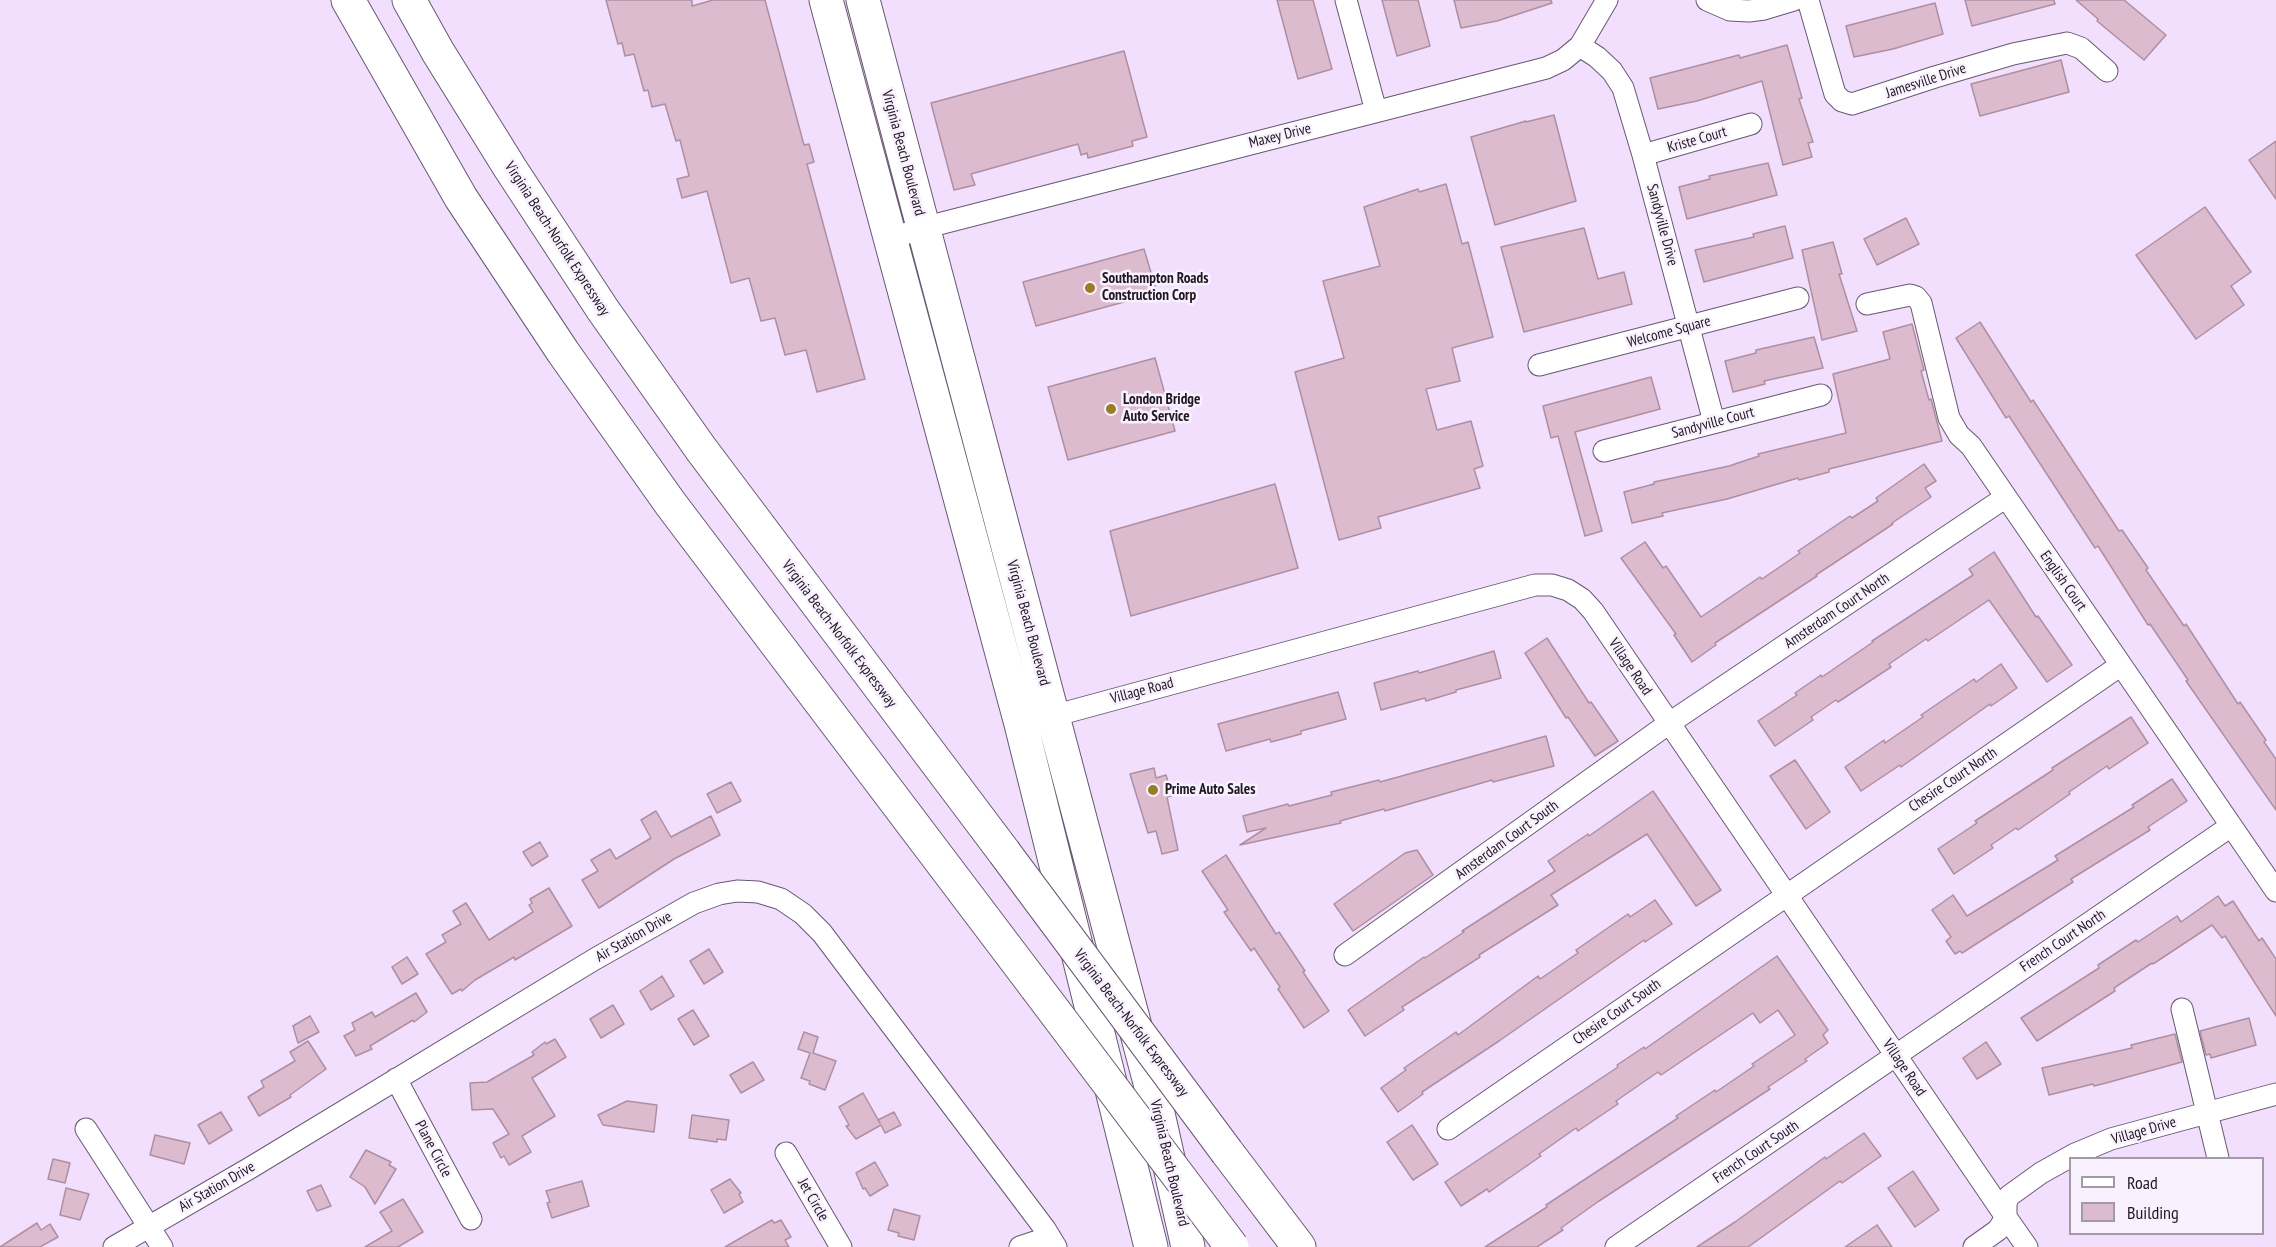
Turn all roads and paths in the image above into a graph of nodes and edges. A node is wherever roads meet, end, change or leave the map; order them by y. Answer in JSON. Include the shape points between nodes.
{"nodes":[{"id":1,"x":348,"y":0,"type":"edge"},
{"id":2,"x":409,"y":0,"type":"edge"},
{"id":3,"x":826,"y":0,"type":"edge"},
{"id":4,"x":863,"y":0,"type":"edge"},
{"id":5,"x":1346,"y":0,"type":"edge"},
{"id":6,"x":1607,"y":0,"type":"edge"},
{"id":7,"x":1707,"y":0,"type":"edge"},
{"id":8,"x":1794,"y":0,"type":"edge"},
{"id":9,"x":1808,"y":0,"type":"edge"},
{"id":10,"x":1580,"y":46,"type":"junction"},
{"id":11,"x":2107,"y":71,"type":"dead end"},
{"id":12,"x":1376,"y":111,"type":"junction"},
{"id":13,"x":1751,"y":124,"type":"dead end"},
{"id":14,"x":1643,"y":155,"type":"junction"},
{"id":15,"x":923,"y":228,"type":"junction"},
{"id":16,"x":889,"y":239,"type":"junction"},
{"id":17,"x":1798,"y":298,"type":"dead end"},
{"id":18,"x":1867,"y":304,"type":"dead end"},
{"id":19,"x":1689,"y":326,"type":"junction"},
{"id":20,"x":1539,"y":365,"type":"dead end"},
{"id":21,"x":1821,"y":394,"type":"dead end"},
{"id":22,"x":1714,"y":422,"type":"junction"},
{"id":23,"x":1604,"y":451,"type":"dead end"},
{"id":24,"x":2006,"y":498,"type":"junction"},
{"id":25,"x":2121,"y":665,"type":"junction"},
{"id":26,"x":1052,"y":716,"type":"junction"},
{"id":27,"x":1021,"y":724,"type":"junction"},
{"id":28,"x":1668,"y":724,"type":"junction"},
{"id":29,"x":2231,"y":826,"type":"junction"},
{"id":30,"x":2276,"y":891,"type":"edge"},
{"id":31,"x":1785,"y":895,"type":"junction"},
{"id":32,"x":1346,"y":955,"type":"dead end"},
{"id":33,"x":2182,"y":1009,"type":"dead end"},
{"id":34,"x":1896,"y":1056,"type":"junction"},
{"id":35,"x":396,"y":1079,"type":"junction"},
{"id":36,"x":2276,"y":1094,"type":"edge"},
{"id":37,"x":2207,"y":1114,"type":"junction"},
{"id":38,"x":86,"y":1129,"type":"dead end"},
{"id":39,"x":1448,"y":1129,"type":"dead end"},
{"id":40,"x":786,"y":1153,"type":"dead end"},
{"id":41,"x":2071,"y":1157,"type":"edge"},
{"id":42,"x":2218,"y":1157,"type":"edge"},
{"id":43,"x":2069,"y":1158,"type":"edge"},
{"id":44,"x":2006,"y":1217,"type":"junction"},
{"id":45,"x":471,"y":1219,"type":"dead end"},
{"id":46,"x":149,"y":1226,"type":"junction"},
{"id":47,"x":1053,"y":1242,"type":"edge"},
{"id":48,"x":114,"y":1247,"type":"edge"},
{"id":49,"x":162,"y":1247,"type":"edge"},
{"id":50,"x":841,"y":1247,"type":"edge"},
{"id":51,"x":1020,"y":1247,"type":"edge"},
{"id":52,"x":1151,"y":1247,"type":"edge"},
{"id":53,"x":1188,"y":1247,"type":"edge"},
{"id":54,"x":1232,"y":1247,"type":"edge"},
{"id":55,"x":1299,"y":1247,"type":"edge"},
{"id":56,"x":1616,"y":1247,"type":"edge"},
{"id":57,"x":1974,"y":1247,"type":"edge"},
{"id":58,"x":2027,"y":1247,"type":"edge"}],
"edges":[{"from":1,"to":54,"type":"main road","bridge":true,"via":[[461,198],[677,513]]},
{"from":2,"to":55,"type":"main road","name":"Virginia Beach-Norfolk Expressway","bridge":true,"via":[[510,168],[700,449]]},
{"from":3,"to":16,"type":"main road"},
{"from":4,"to":15,"type":"main road","name":"Virginia Beach Boulevard"},
{"from":5,"to":12,"type":"street"},
{"from":6,"to":10,"type":"street","name":"Maxey Drive"},
{"from":7,"to":8,"type":"street","via":[[1730,10],[1749,11]]},
{"from":9,"to":11,"type":"street","name":"Jamesville Drive","via":[[1835,94],[1852,104],[2013,54],[2067,43],[2081,48]]},
{"from":10,"to":12,"type":"street","name":"Maxey Drive","via":[[1546,68]]},
{"from":10,"to":14,"type":"street","name":"Sandyville Drive","via":[[1598,57],[1623,88]]},
{"from":12,"to":15,"type":"street","name":"Maxey Drive"},
{"from":13,"to":14,"type":"street","name":"Kriste Court"},
{"from":14,"to":19,"type":"street","name":"Sandyville Drive"},
{"from":15,"to":16,"type":"street","name":"Maxey Drive"},
{"from":15,"to":26,"type":"main road","name":"Virginia Beach Boulevard"},
{"from":16,"to":27,"type":"main road"},
{"from":17,"to":19,"type":"street","name":"Welcome Square"},
{"from":18,"to":24,"type":"street","name":"English Court","via":[[1910,295],[1921,303],[1949,418]]},
{"from":19,"to":20,"type":"street","name":"Welcome Square"},
{"from":19,"to":22,"type":"street","name":"Sandyville Drive"},
{"from":21,"to":22,"type":"street","name":"Sandyville Court"},
{"from":22,"to":23,"type":"street","name":"Sandyville Court"},
{"from":24,"to":25,"type":"street","name":"English Court"},
{"from":24,"to":28,"type":"street","name":"Amsterdam Court North"},
{"from":25,"to":29,"type":"street","name":"English Court"},
{"from":25,"to":31,"type":"street","name":"Chesire Court North"},
{"from":26,"to":27,"type":"street","name":"Village Road"},
{"from":26,"to":28,"type":"street","name":"Village Road","via":[[1535,585],[1560,588],[1582,599]]},
{"from":26,"to":53,"type":"main road","name":"Virginia Beach Boulevard","via":[[1157,1109]]},
{"from":27,"to":52,"type":"main road"},
{"from":28,"to":31,"type":"street","name":"Village Road"},
{"from":28,"to":32,"type":"street","name":"Amsterdam Court South"},
{"from":29,"to":30,"type":"street","name":"English Court"},
{"from":29,"to":34,"type":"street","name":"French Court North"},
{"from":31,"to":34,"type":"street","name":"Village Road"},
{"from":31,"to":39,"type":"street","name":"Chesire Court South"},
{"from":33,"to":37,"type":"street"},
{"from":34,"to":44,"type":"street","name":"Village Road"},
{"from":34,"to":56,"type":"street","name":"French Court South"},
{"from":35,"to":45,"type":"street","name":"Plane Circle"},
{"from":35,"to":46,"type":"street","name":"Air Station Drive"},
{"from":35,"to":47,"type":"street","name":"Air Station Drive","via":[[694,903],[728,893],[758,892],[781,899],[822,933]]},
{"from":36,"to":37,"type":"street","name":"Village Drive"},
{"from":37,"to":41,"type":"street","name":"Village Drive","via":[[2112,1139]]},
{"from":37,"to":42,"type":"street"},
{"from":38,"to":46,"type":"street"},
{"from":40,"to":50,"type":"street","name":"Jet Circle"},
{"from":43,"to":44,"type":"street","name":"Village Drive","via":[[2009,1196]]},
{"from":44,"to":57,"type":"street","via":[[1998,1230]]},
{"from":44,"to":58,"type":"street"},
{"from":46,"to":48,"type":"street","name":"Air Station Drive"},
{"from":46,"to":49,"type":"street"},
{"from":47,"to":51,"type":"street"}]}
